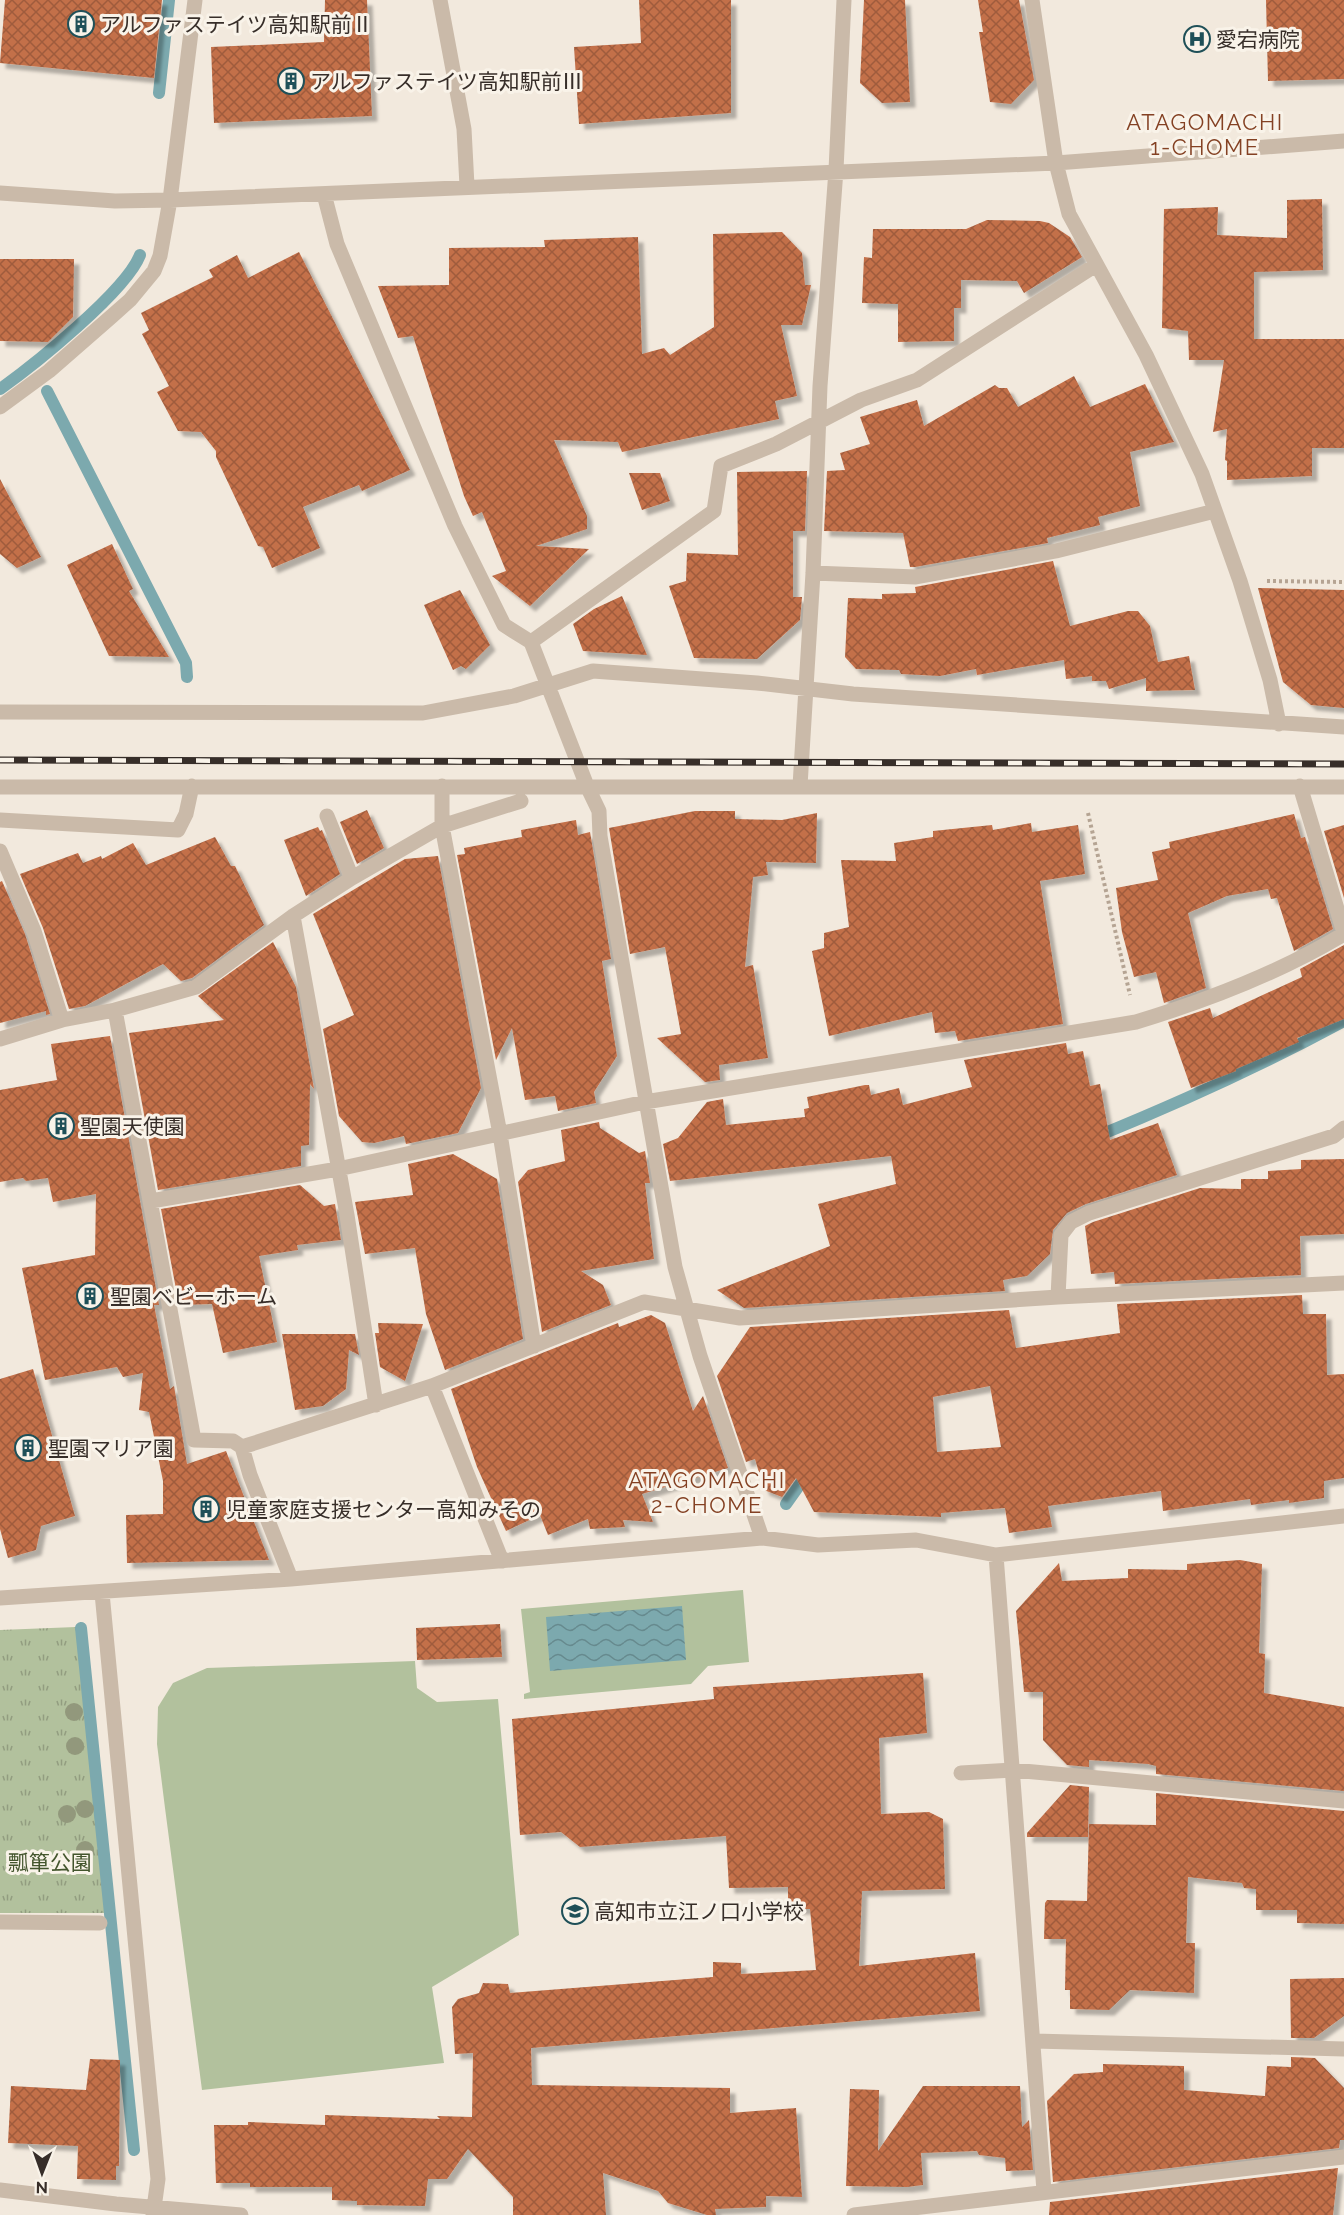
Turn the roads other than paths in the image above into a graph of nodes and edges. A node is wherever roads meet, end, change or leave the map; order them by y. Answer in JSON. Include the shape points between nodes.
{"nodes":[{"id":1,"x":195,"y":0,"type":"edge"},
{"id":2,"x":440,"y":0,"type":"edge"},
{"id":3,"x":844,"y":0,"type":"edge"},
{"id":4,"x":1032,"y":0,"type":"edge"},
{"id":5,"x":1344,"y":141,"type":"edge"},
{"id":6,"x":1056,"y":163,"type":"junction"},
{"id":7,"x":836,"y":170,"type":"junction"},
{"id":8,"x":467,"y":186,"type":"junction"},
{"id":9,"x":0,"y":193,"type":"edge"},
{"id":10,"x":324,"y":194,"type":"junction"},
{"id":11,"x":170,"y":200,"type":"junction"},
{"id":12,"x":1096,"y":265,"type":"junction"},
{"id":13,"x":0,"y":407,"type":"edge"},
{"id":14,"x":819,"y":423,"type":"junction"},
{"id":15,"x":1215,"y":511,"type":"junction"},
{"id":16,"x":813,"y":573,"type":"junction"},
{"id":17,"x":531,"y":642,"type":"junction"},
{"id":18,"x":549,"y":687,"type":"junction"},
{"id":19,"x":806,"y":688,"type":"junction"},
{"id":20,"x":0,"y":712,"type":"edge"},
{"id":21,"x":1279,"y":724,"type":"junction"},
{"id":22,"x":1344,"y":727,"type":"edge"},
{"id":23,"x":192,"y":786,"type":"junction"},
{"id":24,"x":441,"y":786,"type":"junction"},
{"id":25,"x":587,"y":786,"type":"junction"},
{"id":26,"x":800,"y":786,"type":"junction"},
{"id":27,"x":1300,"y":786,"type":"junction"},
{"id":28,"x":0,"y":787,"type":"edge"},
{"id":29,"x":1344,"y":787,"type":"edge"},
{"id":30,"x":521,"y":801,"type":"dead end"},
{"id":31,"x":327,"y":816,"type":"dead end"},
{"id":32,"x":0,"y":820,"type":"edge"},
{"id":33,"x":442,"y":825,"type":"junction"},
{"id":34,"x":0,"y":851,"type":"edge"},
{"id":35,"x":352,"y":878,"type":"junction"},
{"id":36,"x":293,"y":916,"type":"junction"},
{"id":37,"x":1344,"y":933,"type":"edge"},
{"id":38,"x":115,"y":1010,"type":"junction"},
{"id":39,"x":62,"y":1020,"type":"junction"},
{"id":40,"x":0,"y":1039,"type":"edge"},
{"id":41,"x":645,"y":1102,"type":"junction"},
{"id":42,"x":1344,"y":1128,"type":"edge"},
{"id":43,"x":500,"y":1134,"type":"junction"},
{"id":44,"x":338,"y":1170,"type":"junction"},
{"id":45,"x":151,"y":1201,"type":"junction"},
{"id":46,"x":1344,"y":1283,"type":"edge"},
{"id":47,"x":1058,"y":1297,"type":"junction"},
{"id":48,"x":687,"y":1308,"type":"junction"},
{"id":49,"x":534,"y":1346,"type":"junction"},
{"id":50,"x":432,"y":1386,"type":"junction"},
{"id":51,"x":376,"y":1405,"type":"junction"},
{"id":52,"x":242,"y":1447,"type":"junction"},
{"id":53,"x":1344,"y":1516,"type":"edge"},
{"id":54,"x":762,"y":1538,"type":"junction"},
{"id":55,"x":996,"y":1556,"type":"junction"},
{"id":56,"x":502,"y":1561,"type":"junction"},
{"id":57,"x":291,"y":1579,"type":"junction"},
{"id":58,"x":102,"y":1593,"type":"junction"},
{"id":59,"x":0,"y":1598,"type":"edge"},
{"id":60,"x":1013,"y":1770,"type":"junction"},
{"id":61,"x":961,"y":1773,"type":"dead end"},
{"id":62,"x":1344,"y":1801,"type":"edge"},
{"id":63,"x":0,"y":1922,"type":"edge"},
{"id":64,"x":100,"y":1923,"type":"dead end"},
{"id":65,"x":1034,"y":2041,"type":"junction"},
{"id":66,"x":1344,"y":2049,"type":"edge"},
{"id":67,"x":1344,"y":2157,"type":"edge"},
{"id":68,"x":0,"y":2190,"type":"edge"},
{"id":69,"x":1044,"y":2191,"type":"junction"},
{"id":70,"x":154,"y":2211,"type":"edge"},
{"id":71,"x":241,"y":2215,"type":"edge"},
{"id":72,"x":854,"y":2215,"type":"edge"}],
"edges":[{"from":1,"to":11,"type":"street"},
{"from":2,"to":8,"type":"street","via":[[464,129]]},
{"from":3,"to":7,"type":"street"},
{"from":4,"to":6,"type":"street"},
{"from":5,"to":6,"type":"street"},
{"from":6,"to":7,"type":"street"},
{"from":6,"to":12,"type":"street","via":[[1069,214]]},
{"from":7,"to":8,"type":"street"},
{"from":7,"to":14,"type":"street"},
{"from":8,"to":10,"type":"street"},
{"from":9,"to":11,"type":"street","via":[[115,201]]},
{"from":10,"to":11,"type":"street"},
{"from":10,"to":17,"type":"street","via":[[337,244],[455,526],[504,625]]},
{"from":11,"to":13,"type":"street","via":[[160,256],[143,285],[49,371]]},
{"from":12,"to":14,"type":"street","via":[[917,380],[861,400]]},
{"from":12,"to":15,"type":"street","via":[[1182,428]]},
{"from":14,"to":16,"type":"street"},
{"from":14,"to":17,"type":"street","via":[[721,466],[714,511]]},
{"from":15,"to":16,"type":"street","via":[[1056,551],[916,577]]},
{"from":15,"to":21,"type":"street","via":[[1270,680]]},
{"from":16,"to":19,"type":"street"},
{"from":17,"to":18,"type":"street"},
{"from":18,"to":19,"type":"street","via":[[593,672]]},
{"from":18,"to":20,"type":"street","via":[[423,713]]},
{"from":18,"to":25,"type":"street"},
{"from":19,"to":21,"type":"street"},
{"from":19,"to":26,"type":"street"},
{"from":21,"to":22,"type":"street"},
{"from":23,"to":24,"type":"street"},
{"from":23,"to":28,"type":"street"},
{"from":23,"to":32,"type":"street","via":[[178,830]]},
{"from":24,"to":25,"type":"street"},
{"from":24,"to":33,"type":"street"},
{"from":25,"to":26,"type":"street"},
{"from":25,"to":41,"type":"street","via":[[599,811]]},
{"from":26,"to":27,"type":"street"},
{"from":27,"to":29,"type":"street"},
{"from":27,"to":37,"type":"street"},
{"from":30,"to":33,"type":"street"},
{"from":31,"to":35,"type":"street"},
{"from":33,"to":35,"type":"street"},
{"from":33,"to":43,"type":"street"},
{"from":34,"to":39,"type":"street","via":[[34,931]]},
{"from":35,"to":36,"type":"street"},
{"from":36,"to":38,"type":"street","via":[[196,987]]},
{"from":36,"to":44,"type":"street"},
{"from":37,"to":41,"type":"street","via":[[1273,972],[1191,1006],[1136,1022]]},
{"from":38,"to":39,"type":"street"},
{"from":38,"to":45,"type":"street"},
{"from":39,"to":40,"type":"street"},
{"from":41,"to":43,"type":"street"},
{"from":41,"to":48,"type":"street","via":[[675,1267]]},
{"from":42,"to":47,"type":"street","via":[[1334,1136],[1071,1222],[1061,1235]]},
{"from":43,"to":44,"type":"street"},
{"from":43,"to":49,"type":"street"},
{"from":44,"to":45,"type":"street"},
{"from":44,"to":51,"type":"street"},
{"from":45,"to":52,"type":"street","via":[[194,1440],[233,1441]]},
{"from":46,"to":47,"type":"street"},
{"from":47,"to":48,"type":"street","via":[[741,1318]]},
{"from":48,"to":49,"type":"street","via":[[644,1302]]},
{"from":48,"to":54,"type":"street"},
{"from":49,"to":50,"type":"street"},
{"from":50,"to":51,"type":"street"},
{"from":50,"to":56,"type":"street"},
{"from":51,"to":52,"type":"street"},
{"from":52,"to":57,"type":"street"},
{"from":53,"to":55,"type":"street"},
{"from":54,"to":55,"type":"street","via":[[818,1545],[916,1540]]},
{"from":54,"to":56,"type":"street"},
{"from":55,"to":60,"type":"street"},
{"from":56,"to":57,"type":"street"},
{"from":57,"to":58,"type":"street"},
{"from":58,"to":59,"type":"street"},
{"from":58,"to":70,"type":"street","via":[[158,2179]]},
{"from":60,"to":61,"type":"street"},
{"from":60,"to":62,"type":"street"},
{"from":60,"to":65,"type":"street"},
{"from":63,"to":64,"type":"street"},
{"from":65,"to":66,"type":"street"},
{"from":65,"to":69,"type":"street"},
{"from":67,"to":69,"type":"street"},
{"from":68,"to":70,"type":"street"},
{"from":69,"to":72,"type":"street"},
{"from":70,"to":71,"type":"street"}]}
